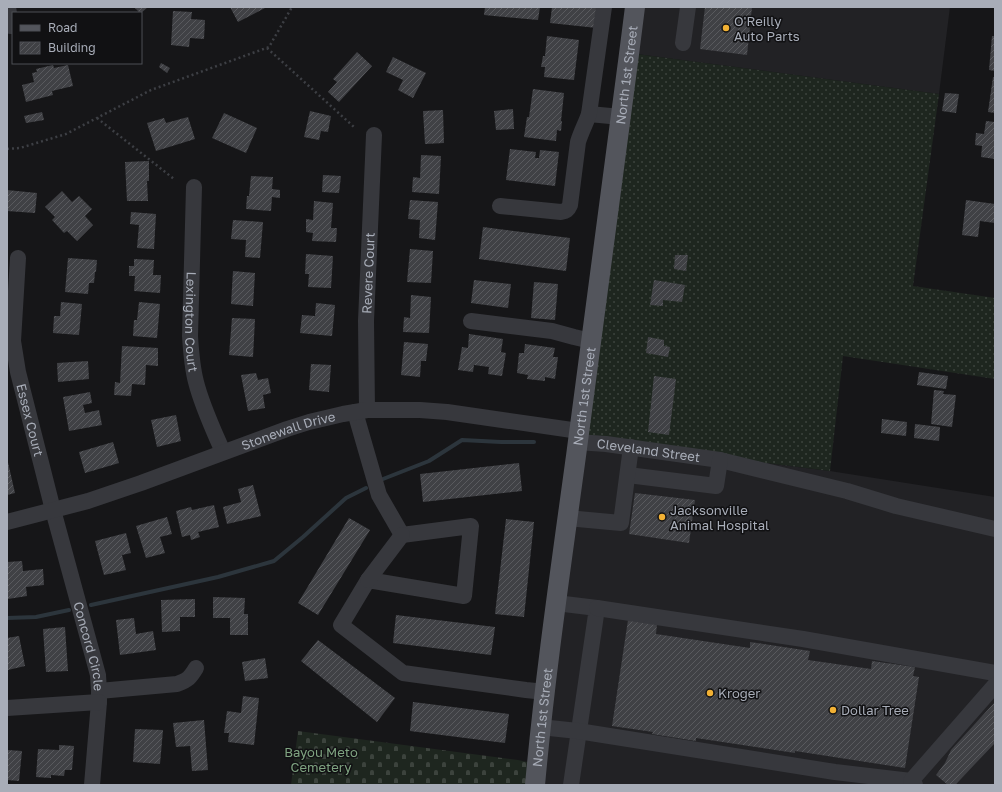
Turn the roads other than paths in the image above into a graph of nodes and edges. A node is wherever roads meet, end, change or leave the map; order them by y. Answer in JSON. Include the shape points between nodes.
{"nodes":[{"id":1,"x":8,"y":7,"type":"edge"},
{"id":2,"x":604,"y":7,"type":"edge"},
{"id":3,"x":635,"y":7,"type":"edge"},
{"id":4,"x":688,"y":7,"type":"edge"},
{"id":5,"x":11,"y":26,"type":"dead end"},
{"id":6,"x":683,"y":43,"type":"dead end"},
{"id":7,"x":590,"y":114,"type":"junction"},
{"id":8,"x":621,"y":117,"type":"junction"},
{"id":9,"x":374,"y":135,"type":"dead end"},
{"id":10,"x":194,"y":187,"type":"dead end"},
{"id":11,"x":500,"y":206,"type":"dead end"},
{"id":12,"x":18,"y":258,"type":"dead end"},
{"id":13,"x":471,"y":321,"type":"dead end"},
{"id":14,"x":10,"y":341,"type":"edge"},
{"id":15,"x":591,"y":341,"type":"junction"},
{"id":16,"x":361,"y":411,"type":"junction"},
{"id":17,"x":578,"y":437,"type":"junction"},
{"id":18,"x":631,"y":448,"type":"junction"},
{"id":19,"x":223,"y":452,"type":"junction"},
{"id":20,"x":720,"y":460,"type":"junction"},
{"id":21,"x":628,"y":475,"type":"junction"},
{"id":22,"x":53,"y":510,"type":"junction"},
{"id":23,"x":567,"y":518,"type":"junction"},
{"id":24,"x":7,"y":522,"type":"edge"},
{"id":25,"x":995,"y":528,"type":"edge"},
{"id":26,"x":402,"y":535,"type":"junction"},
{"id":27,"x":368,"y":580,"type":"junction"},
{"id":28,"x":556,"y":603,"type":"junction"},
{"id":29,"x":597,"y":608,"type":"junction"},
{"id":30,"x":196,"y":668,"type":"dead end"},
{"id":31,"x":995,"y":673,"type":"edge"},
{"id":32,"x":995,"y":685,"type":"edge"},
{"id":33,"x":545,"y":692,"type":"junction"},
{"id":34,"x":99,"y":697,"type":"junction"},
{"id":35,"x":7,"y":708,"type":"edge"},
{"id":36,"x":540,"y":727,"type":"junction"},
{"id":37,"x":578,"y":731,"type":"junction"},
{"id":38,"x":910,"y":784,"type":"edge"},
{"id":39,"x":92,"y":785,"type":"edge"},
{"id":40,"x":535,"y":785,"type":"edge"},
{"id":41,"x":571,"y":785,"type":"edge"}],
"edges":[{"from":1,"to":5,"type":"street"},
{"from":2,"to":7,"type":"street"},
{"from":3,"to":8,"type":"main road","name":"North 1st Street"},
{"from":4,"to":6,"type":"street"},
{"from":7,"to":8,"type":"street"},
{"from":7,"to":11,"type":"street","via":[[578,142],[570,205],[566,212]]},
{"from":8,"to":15,"type":"main road","name":"North 1st Street"},
{"from":9,"to":16,"type":"street","name":"Revere Court"},
{"from":10,"to":19,"type":"street","name":"Lexington Court","via":[[191,355],[196,383]]},
{"from":12,"to":14,"type":"street","name":"Essex Court"},
{"from":13,"to":15,"type":"street","via":[[552,331]]},
{"from":14,"to":22,"type":"street","name":"Essex Court"},
{"from":15,"to":17,"type":"main road","name":"North 1st Street"},
{"from":16,"to":17,"type":"street","name":"Stonewall Drive","via":[[447,412]]},
{"from":16,"to":19,"type":"street","name":"Stonewall Drive","via":[[309,422]]},
{"from":16,"to":26,"type":"street","name":"Revere Court","via":[[379,495]]},
{"from":17,"to":18,"type":"street","name":"Cleveland Street"},
{"from":17,"to":23,"type":"main road","name":"North 1st Street"},
{"from":18,"to":20,"type":"street","name":"Cleveland Street"},
{"from":18,"to":21,"type":"street"},
{"from":19,"to":22,"type":"street","name":"Stonewall Drive","via":[[141,483]]},
{"from":20,"to":21,"type":"street","via":[[716,486]]},
{"from":20,"to":25,"type":"street","name":"Cleveland Street","via":[[847,491],[896,506]]},
{"from":21,"to":23,"type":"street","via":[[621,524]]},
{"from":22,"to":24,"type":"street","name":"Stonewall Drive"},
{"from":22,"to":34,"type":"street","name":"Concord Circle","via":[[98,675]]},
{"from":23,"to":28,"type":"main road","name":"North 1st Street"},
{"from":26,"to":27,"type":"street"},
{"from":26,"to":27,"type":"street","via":[[471,526],[464,596]]},
{"from":27,"to":33,"type":"street","via":[[341,625],[403,673]]},
{"from":28,"to":29,"type":"street"},
{"from":28,"to":33,"type":"main road","name":"North 1st Street"},
{"from":29,"to":31,"type":"street","via":[[802,639]]},
{"from":29,"to":37,"type":"street"},
{"from":30,"to":34,"type":"street","via":[[191,677],[177,684]]},
{"from":32,"to":38,"type":"street"},
{"from":33,"to":36,"type":"main road","name":"North 1st Street"},
{"from":34,"to":35,"type":"street"},
{"from":34,"to":39,"type":"street","name":"Concord Circle"},
{"from":36,"to":37,"type":"street"},
{"from":36,"to":40,"type":"main road","name":"North 1st Street"},
{"from":37,"to":38,"type":"street"},
{"from":37,"to":41,"type":"street"}]}
